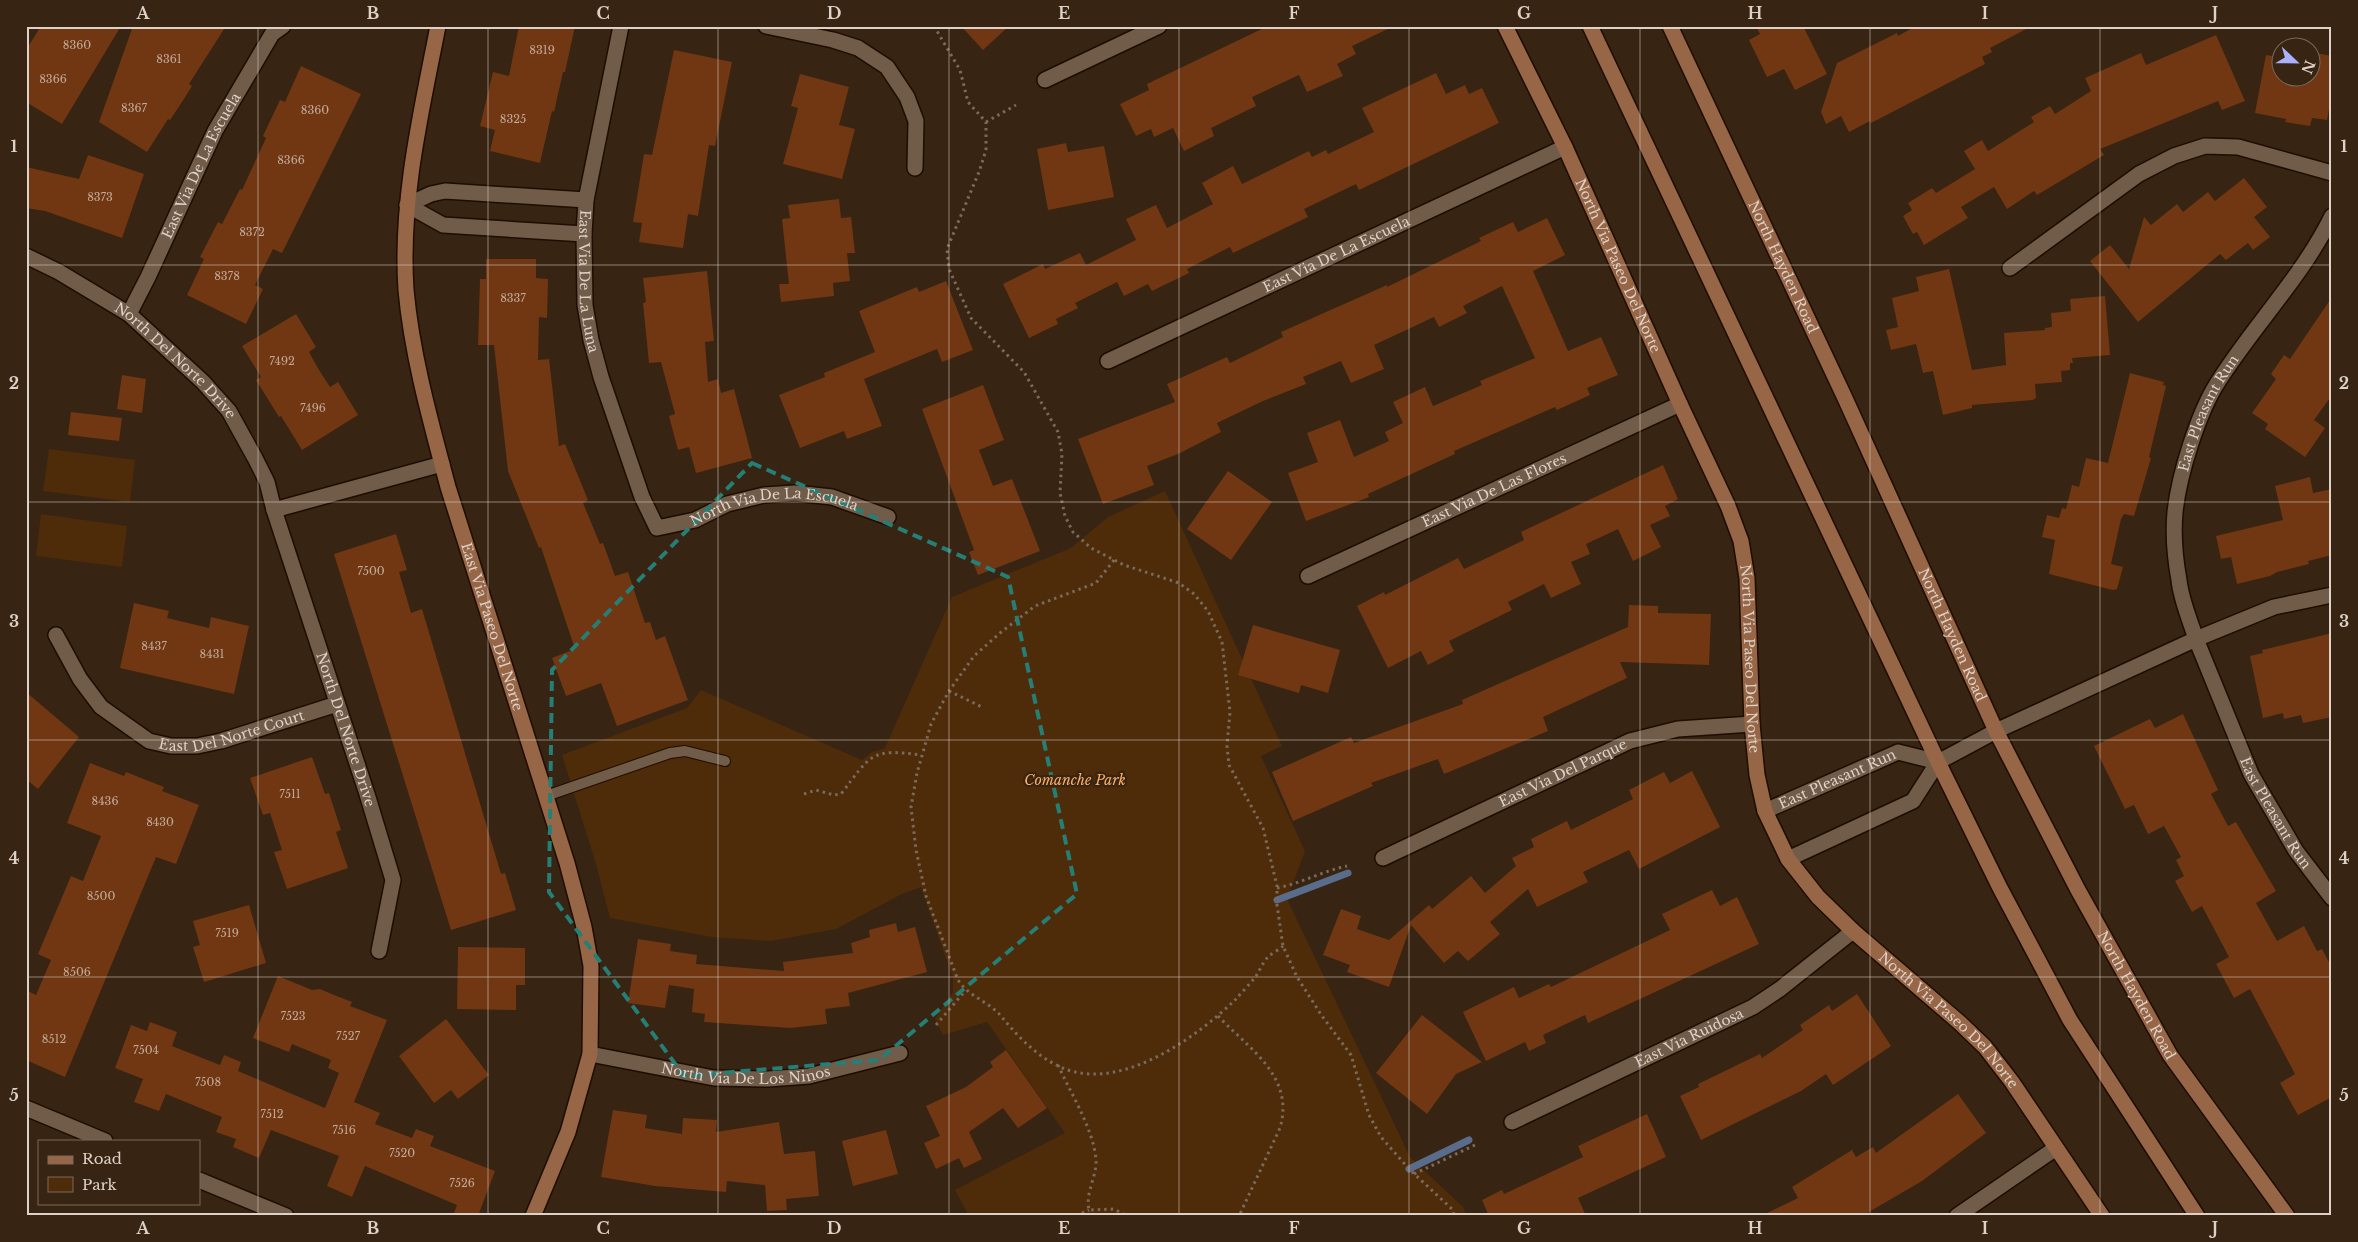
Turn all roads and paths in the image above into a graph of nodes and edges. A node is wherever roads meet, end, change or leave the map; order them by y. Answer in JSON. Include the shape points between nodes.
{"nodes":[{"id":1,"x":283,"y":26,"type":"edge"},
{"id":2,"x":438,"y":26,"type":"edge"},
{"id":3,"x":621,"y":26,"type":"edge"},
{"id":4,"x":766,"y":26,"type":"edge"},
{"id":5,"x":934,"y":26,"type":"edge"},
{"id":6,"x":1159,"y":26,"type":"edge"},
{"id":7,"x":1505,"y":26,"type":"edge"},
{"id":8,"x":1590,"y":26,"type":"edge"},
{"id":9,"x":1670,"y":26,"type":"edge"},
{"id":10,"x":1045,"y":80,"type":"dead end"},
{"id":11,"x":1016,"y":105,"type":"dead end"},
{"id":12,"x":986,"y":122,"type":"junction"},
{"id":13,"x":1565,"y":147,"type":"junction"},
{"id":14,"x":915,"y":168,"type":"dead end"},
{"id":15,"x":2332,"y":173,"type":"edge"},
{"id":16,"x":586,"y":200,"type":"junction"},
{"id":17,"x":407,"y":205,"type":"junction"},
{"id":18,"x":2332,"y":216,"type":"edge"},
{"id":19,"x":584,"y":234,"type":"junction"},
{"id":20,"x":26,"y":256,"type":"edge"},
{"id":21,"x":2010,"y":268,"type":"dead end"},
{"id":22,"x":129,"y":314,"type":"junction"},
{"id":23,"x":1108,"y":361,"type":"dead end"},
{"id":24,"x":1680,"y":404,"type":"junction"},
{"id":25,"x":442,"y":464,"type":"junction"},
{"id":26,"x":274,"y":510,"type":"junction"},
{"id":27,"x":888,"y":516,"type":"dead end"},
{"id":28,"x":657,"y":528,"type":"joint"},
{"id":29,"x":1114,"y":560,"type":"junction"},
{"id":30,"x":1308,"y":576,"type":"dead end"},
{"id":31,"x":2332,"y":596,"type":"edge"},
{"id":32,"x":56,"y":635,"type":"dead end"},
{"id":33,"x":2196,"y":639,"type":"junction"},
{"id":34,"x":949,"y":691,"type":"junction"},
{"id":35,"x":337,"y":704,"type":"junction"},
{"id":36,"x":984,"y":708,"type":"dead end"},
{"id":37,"x":1752,"y":724,"type":"junction"},
{"id":38,"x":1996,"y":731,"type":"junction"},
{"id":39,"x":921,"y":755,"type":"junction"},
{"id":40,"x":725,"y":761,"type":"dead end"},
{"id":41,"x":1938,"y":762,"type":"junction"},
{"id":42,"x":804,"y":794,"type":"dead end"},
{"id":43,"x":546,"y":796,"type":"junction"},
{"id":44,"x":1765,"y":811,"type":"junction"},
{"id":45,"x":1383,"y":858,"type":"dead end"},
{"id":46,"x":1788,"y":859,"type":"junction"},
{"id":47,"x":1347,"y":866,"type":"dead end"},
{"id":48,"x":1277,"y":888,"type":"junction"},
{"id":49,"x":2332,"y":898,"type":"edge"},
{"id":50,"x":1853,"y":931,"type":"junction"},
{"id":51,"x":1284,"y":946,"type":"junction"},
{"id":52,"x":379,"y":951,"type":"dead end"},
{"id":53,"x":965,"y":991,"type":"junction"},
{"id":54,"x":1218,"y":1016,"type":"junction"},
{"id":55,"x":936,"y":1025,"type":"dead end"},
{"id":56,"x":900,"y":1053,"type":"dead end"},
{"id":57,"x":590,"y":1054,"type":"junction"},
{"id":58,"x":1058,"y":1066,"type":"junction"},
{"id":59,"x":26,"y":1108,"type":"edge"},
{"id":60,"x":1512,"y":1122,"type":"dead end"},
{"id":61,"x":103,"y":1140,"type":"edge"},
{"id":62,"x":1475,"y":1145,"type":"dead end"},
{"id":63,"x":2056,"y":1148,"type":"junction"},
{"id":64,"x":1414,"y":1174,"type":"junction"},
{"id":65,"x":200,"y":1180,"type":"edge"},
{"id":66,"x":1088,"y":1210,"type":"junction"},
{"id":67,"x":286,"y":1216,"type":"edge"},
{"id":68,"x":533,"y":1216,"type":"edge"},
{"id":69,"x":1076,"y":1216,"type":"edge"},
{"id":70,"x":1127,"y":1216,"type":"edge"},
{"id":71,"x":1239,"y":1216,"type":"edge"},
{"id":72,"x":1454,"y":1216,"type":"edge"},
{"id":73,"x":1957,"y":1216,"type":"edge"},
{"id":74,"x":2102,"y":1216,"type":"edge"},
{"id":75,"x":2196,"y":1216,"type":"edge"},
{"id":76,"x":2287,"y":1216,"type":"edge"}],
"edges":[{"from":1,"to":22,"type":"street","name":"East Via De La Escuela","via":[[272,34],[215,130]]},
{"from":2,"to":17,"type":"main road","name":"East Via Paseo Del Norte"},
{"from":3,"to":16,"type":"street","name":"East Via De La Luna"},
{"from":4,"to":14,"type":"street","via":[[858,48],[887,67],[907,97],[916,122]]},
{"from":5,"to":12,"type":"path","via":[[960,70],[968,102]]},
{"from":6,"to":10,"type":"street"},
{"from":7,"to":13,"type":"main road","name":"North Via Paseo Del Norte"},
{"from":8,"to":41,"type":"main road"},
{"from":9,"to":38,"type":"main road","name":"North Hayden Road","via":[[1844,396]]},
{"from":11,"to":12,"type":"path"},
{"from":12,"to":29,"type":"path","via":[[986,150],[947,249],[949,269],[971,318],[1024,372],[1058,432],[1062,454],[1060,494],[1073,532],[1091,548]]},
{"from":13,"to":23,"type":"street","name":"East Via De La Escuela"},
{"from":13,"to":24,"type":"main road","name":"North Via Paseo Del Norte"},
{"from":15,"to":21,"type":"street","via":[[2238,147],[2205,146],[2174,156],[2139,174]]},
{"from":16,"to":17,"type":"street","via":[[445,191]]},
{"from":16,"to":19,"type":"street","name":"East Via De La Luna"},
{"from":17,"to":19,"type":"street","via":[[443,225]]},
{"from":17,"to":25,"type":"main road","name":"East Via Paseo Del Norte","via":[[408,298],[413,341]]},
{"from":18,"to":33,"type":"street","name":"East Pleasant Run","via":[[2302,269],[2218,383],[2201,418],[2186,463],[2175,511],[2175,549],[2179,583]]},
{"from":19,"to":28,"type":"street","name":"East Via De La Luna","via":[[585,305],[591,340],[642,497]]},
{"from":20,"to":22,"type":"street","name":"North Del Norte Drive"},
{"from":22,"to":26,"type":"street","name":"North Del Norte Drive","via":[[203,382],[229,411],[267,482]]},
{"from":24,"to":30,"type":"street","name":"East Via De Las Flores"},
{"from":24,"to":37,"type":"main road","name":"North Via Paseo Del Norte","via":[[1741,541],[1747,578]]},
{"from":25,"to":26,"type":"street"},
{"from":25,"to":43,"type":"main road","name":"East Via Paseo Del Norte"},
{"from":26,"to":35,"type":"street","name":"North Del Norte Drive"},
{"from":27,"to":28,"type":"street","name":"North Via De La Escuela","via":[[832,497],[795,493],[727,504],[695,520]]},
{"from":29,"to":34,"type":"path","via":[[1096,582],[1034,606],[974,656]]},
{"from":29,"to":48,"type":"path","via":[[1179,583],[1194,594],[1208,612],[1222,642],[1230,712],[1229,764],[1263,828]]},
{"from":31,"to":33,"type":"street","via":[[2274,607]]},
{"from":32,"to":35,"type":"street","name":"East Del Norte Court","via":[[80,679],[101,707],[149,741],[171,746],[197,746]]},
{"from":33,"to":38,"type":"street"},
{"from":33,"to":49,"type":"street","name":"East Pleasant Run","via":[[2251,774],[2296,852]]},
{"from":34,"to":36,"type":"path"},
{"from":34,"to":39,"type":"path","via":[[931,724]]},
{"from":35,"to":52,"type":"street","name":"North Del Norte Drive","via":[[393,880]]},
{"from":37,"to":44,"type":"main road","name":"North Via Paseo Del Norte","via":[[1757,775]]},
{"from":37,"to":45,"type":"street","name":"East Via Del Parque","via":[[1678,729],[1630,741]]},
{"from":38,"to":41,"type":"street"},
{"from":38,"to":76,"type":"main road","name":"North Hayden Road","via":[[2078,890],[2170,1055]]},
{"from":39,"to":42,"type":"path","via":[[883,752],[871,757],[841,794],[816,790]]},
{"from":39,"to":53,"type":"path","via":[[911,807],[916,850],[926,896]]},
{"from":40,"to":43,"type":"lane","via":[[685,751],[654,757]]},
{"from":41,"to":44,"type":"street","name":"East Pleasant Run","via":[[1898,752]]},
{"from":41,"to":46,"type":"street","via":[[1913,801]]},
{"from":41,"to":75,"type":"main road","via":[[2070,1020]]},
{"from":43,"to":57,"type":"main road","name":"East Via Paseo Del Norte","via":[[584,927],[591,966]]},
{"from":44,"to":46,"type":"main road","name":"North Via Paseo Del Norte"},
{"from":46,"to":50,"type":"main road","name":"North Via Paseo Del Norte","via":[[1818,897]]},
{"from":47,"to":48,"type":"path","via":[[1299,884]]},
{"from":48,"to":51,"type":"path","via":[[1276,905]]},
{"from":50,"to":60,"type":"street","name":"East Via Ruidosa","via":[[1753,1008]]},
{"from":50,"to":63,"type":"main road","name":"North Via Paseo Del Norte","via":[[1985,1047]]},
{"from":51,"to":54,"type":"path","via":[[1268,957],[1255,978]]},
{"from":51,"to":64,"type":"path","via":[[1297,977],[1352,1055],[1369,1116],[1381,1137]]},
{"from":53,"to":55,"type":"path"},
{"from":53,"to":58,"type":"path","via":[[998,1012],[1018,1036]]},
{"from":54,"to":58,"type":"path","via":[[1189,1038],[1150,1060],[1123,1070],[1083,1073]]},
{"from":54,"to":71,"type":"path","via":[[1270,1069],[1282,1090],[1284,1101],[1280,1128]]},
{"from":56,"to":57,"type":"street","name":"North Via De Los Ninos","via":[[809,1076],[768,1079],[714,1078]]},
{"from":57,"to":68,"type":"main road","name":"East Via Paseo Del Norte","via":[[568,1132]]},
{"from":58,"to":66,"type":"path","via":[[1094,1148],[1096,1169]]},
{"from":59,"to":61,"type":"street"},
{"from":62,"to":64,"type":"path"},
{"from":63,"to":73,"type":"street"},
{"from":63,"to":74,"type":"main road","name":"North Via Paseo Del Norte"},
{"from":64,"to":72,"type":"path","via":[[1453,1210]]},
{"from":65,"to":67,"type":"street"},
{"from":66,"to":69,"type":"path"},
{"from":66,"to":70,"type":"path","via":[[1114,1209]]}]}
